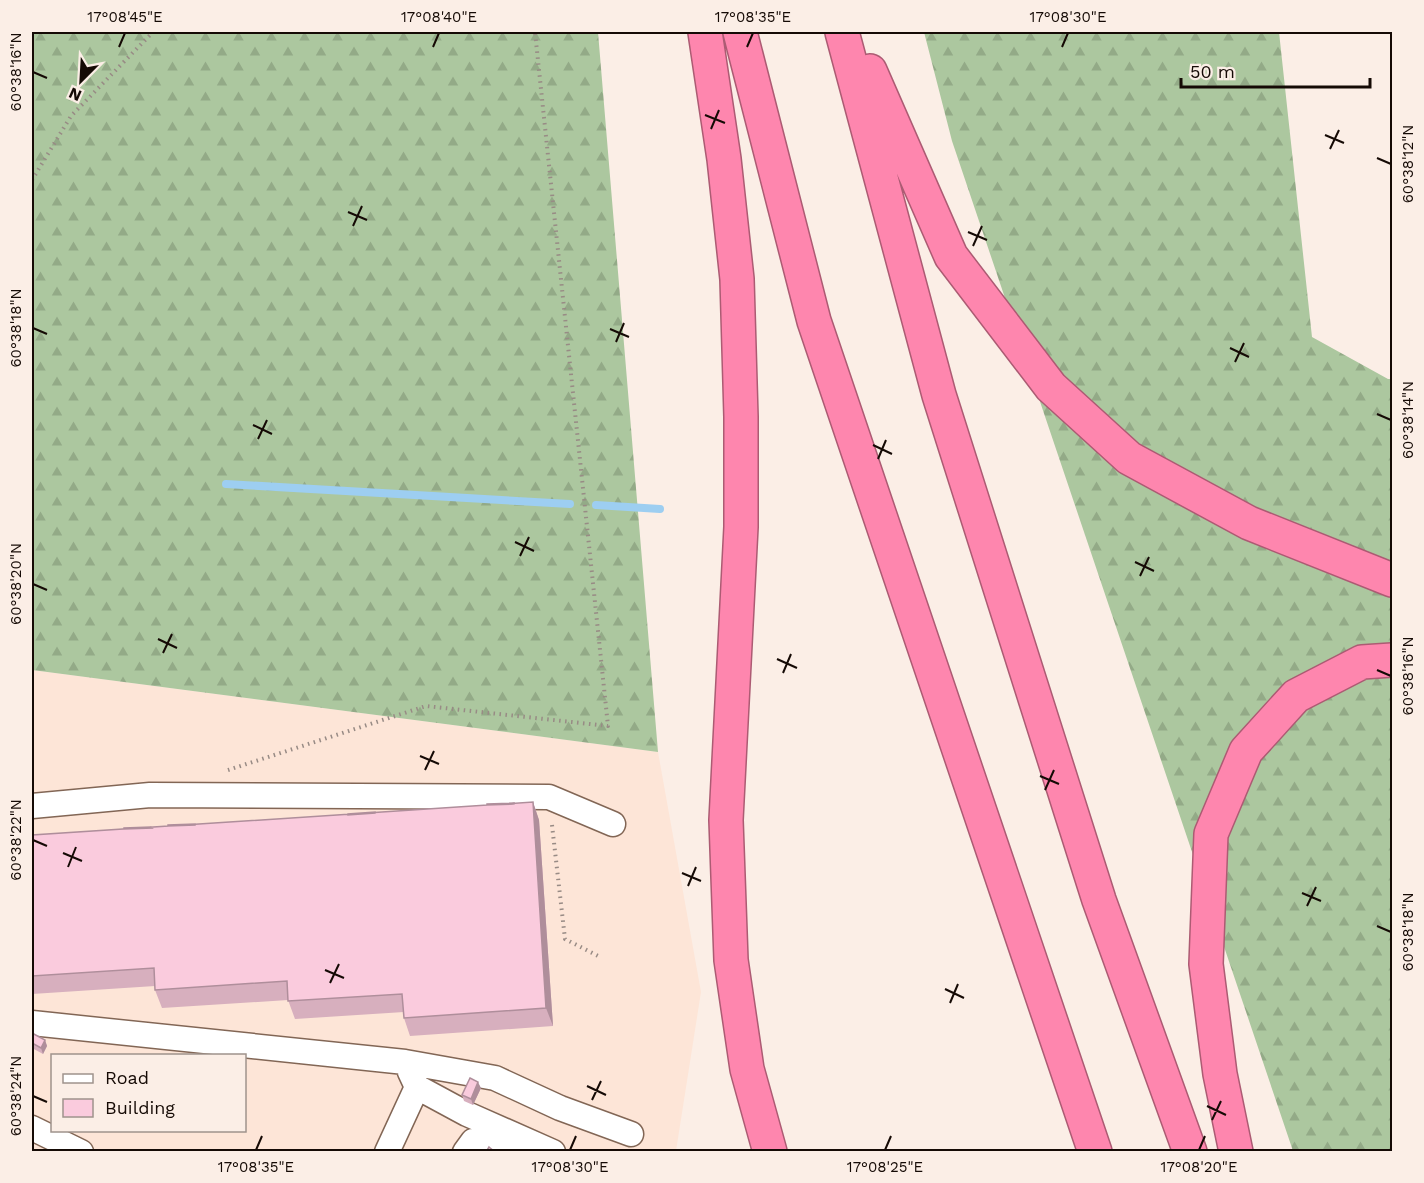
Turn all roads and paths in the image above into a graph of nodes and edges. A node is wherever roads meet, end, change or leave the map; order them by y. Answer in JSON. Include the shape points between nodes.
{"nodes":[{"id":1,"x":153,"y":32,"type":"edge"},
{"id":2,"x":535,"y":32,"type":"edge"},
{"id":3,"x":705,"y":32,"type":"edge"},
{"id":4,"x":740,"y":32,"type":"edge"},
{"id":5,"x":842,"y":32,"type":"edge"},
{"id":6,"x":852,"y":32,"type":"edge"},
{"id":7,"x":32,"y":180,"type":"edge"},
{"id":8,"x":1392,"y":580,"type":"edge"},
{"id":9,"x":1392,"y":660,"type":"edge"},
{"id":10,"x":227,"y":770,"type":"dead end"},
{"id":11,"x":549,"y":797,"type":"junction"},
{"id":12,"x":32,"y":806,"type":"edge"},
{"id":13,"x":613,"y":824,"type":"dead end"},
{"id":14,"x":600,"y":957,"type":"dead end"},
{"id":15,"x":32,"y":1023,"type":"edge"},
{"id":16,"x":405,"y":1062,"type":"junction"},
{"id":17,"x":417,"y":1087,"type":"junction"},
{"id":18,"x":32,"y":1128,"type":"edge"},
{"id":19,"x":631,"y":1134,"type":"dead end"},
{"id":20,"x":81,"y":1152,"type":"edge"},
{"id":21,"x":387,"y":1152,"type":"edge"},
{"id":22,"x":465,"y":1152,"type":"edge"},
{"id":23,"x":517,"y":1152,"type":"edge"},
{"id":24,"x":554,"y":1152,"type":"edge"},
{"id":25,"x":770,"y":1152,"type":"edge"},
{"id":26,"x":1095,"y":1152,"type":"edge"},
{"id":27,"x":1190,"y":1152,"type":"edge"},
{"id":28,"x":1236,"y":1152,"type":"edge"}],
"edges":[{"from":1,"to":7,"type":"path","via":[[72,116]]},
{"from":2,"to":10,"type":"path","via":[[608,726],[426,706]]},
{"from":3,"to":25,"type":"highway","via":[[736,268],[741,405],[741,527],[726,820],[731,960],[747,1069]]},
{"from":4,"to":26,"type":"highway","via":[[814,321]]},
{"from":5,"to":27,"type":"highway","via":[[939,395],[1099,900]]},
{"from":6,"to":8,"type":"highway","via":[[951,256],[1050,387],[1129,458],[1249,523]]},
{"from":9,"to":28,"type":"highway","via":[[1362,662],[1296,696],[1246,751],[1210,834],[1206,964],[1220,1074]]},
{"from":11,"to":12,"type":"lane","via":[[150,795]]},
{"from":11,"to":13,"type":"lane"},
{"from":11,"to":14,"type":"path","via":[[565,939]]},
{"from":15,"to":16,"type":"lane"},
{"from":16,"to":17,"type":"lane"},
{"from":16,"to":19,"type":"lane","via":[[495,1078]]},
{"from":17,"to":21,"type":"lane"},
{"from":17,"to":24,"type":"lane"},
{"from":18,"to":20,"type":"lane"},
{"from":22,"to":23,"type":"lane","via":[[474,1141],[504,1143]]}]}
